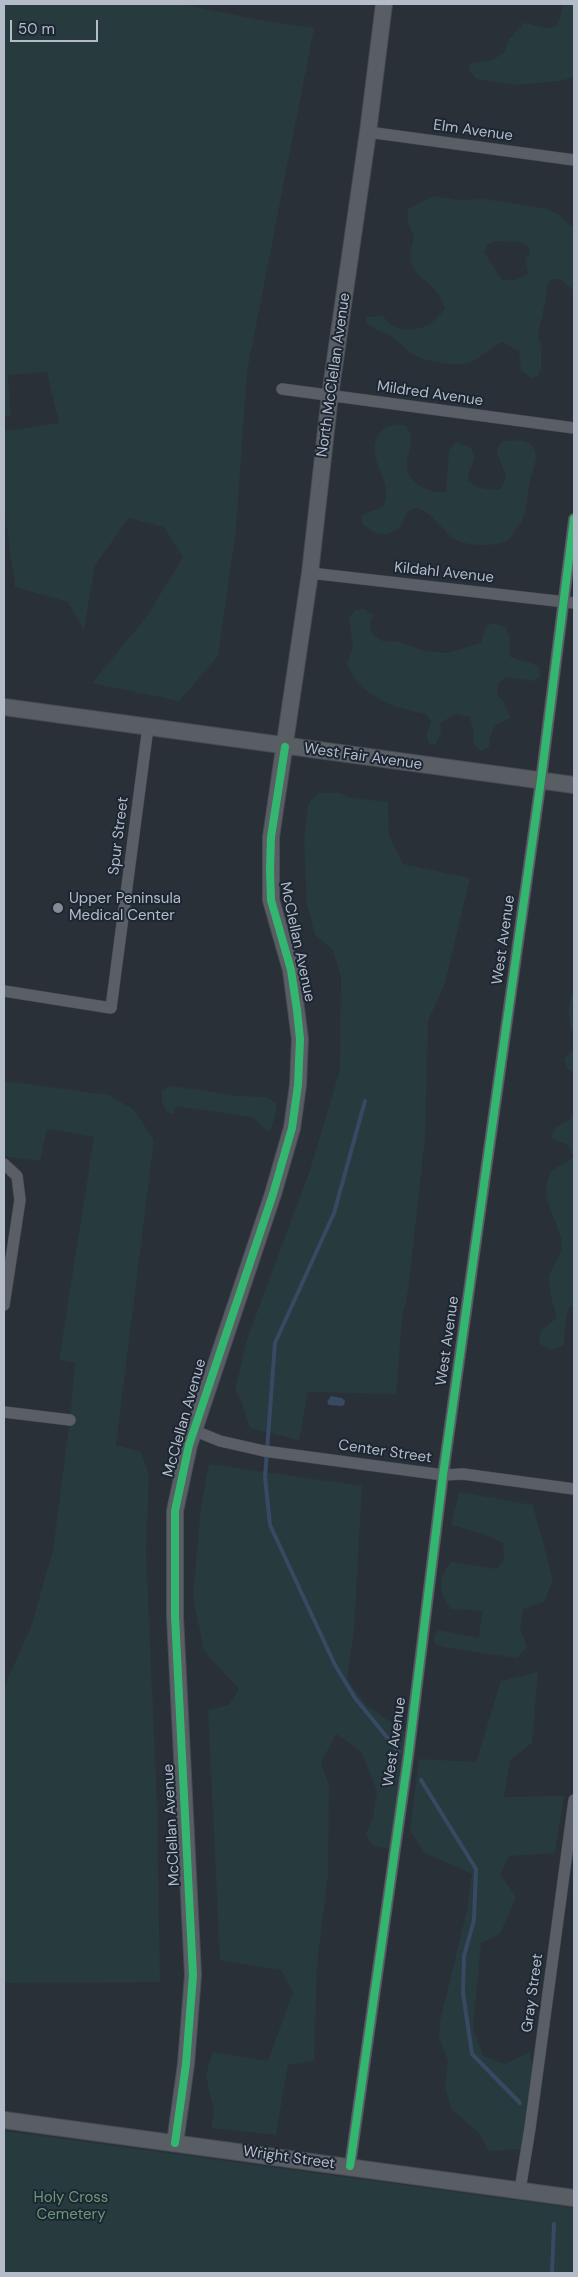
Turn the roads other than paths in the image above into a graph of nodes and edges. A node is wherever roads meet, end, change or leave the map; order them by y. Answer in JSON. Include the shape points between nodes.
{"nodes":[{"id":1,"x":384,"y":4,"type":"edge"},
{"id":2,"x":368,"y":132,"type":"junction"},
{"id":3,"x":574,"y":160,"type":"edge"},
{"id":4,"x":282,"y":389,"type":"dead end"},
{"id":5,"x":330,"y":395,"type":"junction"},
{"id":6,"x":574,"y":428,"type":"edge"},
{"id":7,"x":574,"y":518,"type":"edge"},
{"id":8,"x":310,"y":573,"type":"junction"},
{"id":9,"x":569,"y":602,"type":"edge"},
{"id":10,"x":4,"y":708,"type":"edge"},
{"id":11,"x":148,"y":727,"type":"junction"},
{"id":12,"x":285,"y":746,"type":"junction"},
{"id":13,"x":541,"y":780,"type":"junction"},
{"id":14,"x":574,"y":785,"type":"edge"},
{"id":15,"x":4,"y":991,"type":"edge"},
{"id":16,"x":4,"y":1164,"type":"edge"},
{"id":17,"x":4,"y":1305,"type":"edge"},
{"id":18,"x":4,"y":1412,"type":"edge"},
{"id":19,"x":70,"y":1420,"type":"dead end"},
{"id":20,"x":193,"y":1430,"type":"junction"},
{"id":21,"x":443,"y":1475,"type":"junction"},
{"id":22,"x":574,"y":1489,"type":"edge"},
{"id":23,"x":574,"y":1800,"type":"edge"},
{"id":24,"x":571,"y":1845,"type":"edge"},
{"id":25,"x":4,"y":2120,"type":"edge"},
{"id":26,"x":175,"y":2143,"type":"junction"},
{"id":27,"x":350,"y":2166,"type":"junction"},
{"id":28,"x":520,"y":2190,"type":"junction"},
{"id":29,"x":574,"y":2198,"type":"edge"}],
"edges":[{"from":1,"to":2,"type":"main road","name":"North McClellan Avenue"},
{"from":2,"to":3,"type":"street","name":"Elm Avenue"},
{"from":2,"to":5,"type":"main road","name":"North McClellan Avenue"},
{"from":4,"to":5,"type":"street","name":"Mildred Avenue"},
{"from":5,"to":6,"type":"street","name":"Mildred Avenue"},
{"from":5,"to":8,"type":"main road","name":"North McClellan Avenue"},
{"from":7,"to":9,"type":"street","name":"West Avenue"},
{"from":8,"to":9,"type":"street","name":"Kildahl Avenue"},
{"from":8,"to":12,"type":"main road","name":"North McClellan Avenue"},
{"from":9,"to":13,"type":"street","name":"West Avenue"},
{"from":10,"to":11,"type":"main road","name":"West Fair Avenue"},
{"from":11,"to":12,"type":"main road","name":"West Fair Avenue"},
{"from":11,"to":15,"type":"street","name":"Spur Street","via":[[111,1008]]},
{"from":12,"to":13,"type":"main road","name":"West Fair Avenue"},
{"from":12,"to":20,"type":"main road","name":"McClellan Avenue","via":[[271,837],[271,900],[291,970],[299,1030],[298,1085],[292,1128],[273,1194]]},
{"from":13,"to":14,"type":"main road","name":"West Fair Avenue"},
{"from":13,"to":21,"type":"street","name":"West Avenue"},
{"from":16,"to":17,"type":"street","via":[[17,1176],[20,1200]]},
{"from":18,"to":19,"type":"street"},
{"from":20,"to":21,"type":"street","name":"Center Street","via":[[220,1441],[264,1451]]},
{"from":20,"to":26,"type":"main road","name":"McClellan Avenue","via":[[175,1511],[175,1616],[193,1975],[186,2064]]},
{"from":21,"to":22,"type":"street","name":"Center Street","via":[[463,1474]]},
{"from":21,"to":27,"type":"street","name":"West Avenue","via":[[408,1758]]},
{"from":23,"to":24,"type":"street","name":"Gray Street"},
{"from":24,"to":28,"type":"street","name":"Gray Street"},
{"from":25,"to":26,"type":"main road","name":"Wright Street"},
{"from":26,"to":27,"type":"main road","name":"Wright Street"},
{"from":27,"to":28,"type":"main road","name":"Wright Street"},
{"from":28,"to":29,"type":"main road","name":"Wright Street"}]}
